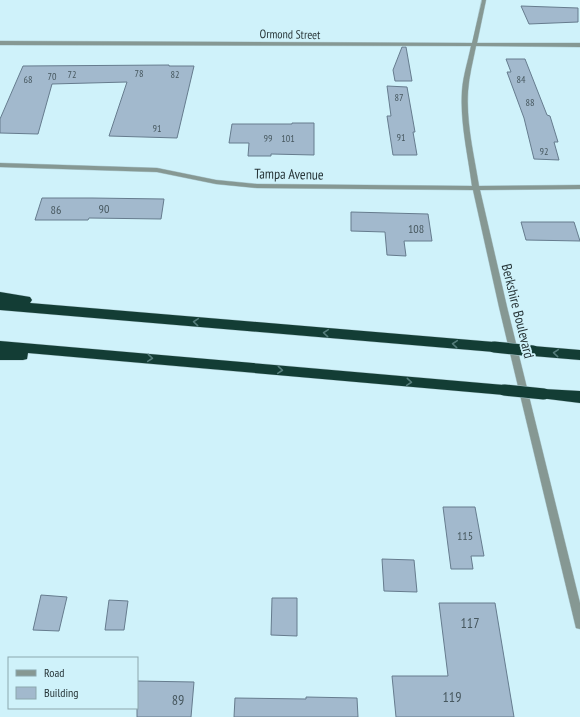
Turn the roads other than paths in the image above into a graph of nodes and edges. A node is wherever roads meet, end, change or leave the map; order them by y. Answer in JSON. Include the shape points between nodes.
{"nodes":[{"id":1,"x":484,"y":0,"type":"edge"},
{"id":2,"x":0,"y":43,"type":"edge"},
{"id":3,"x":474,"y":45,"type":"junction"},
{"id":4,"x":580,"y":45,"type":"edge"},
{"id":5,"x":0,"y":165,"type":"edge"},
{"id":6,"x":580,"y":187,"type":"edge"},
{"id":7,"x":476,"y":188,"type":"junction"},
{"id":8,"x":0,"y":296,"type":"edge"},
{"id":9,"x":0,"y":305,"type":"edge"},
{"id":10,"x":142,"y":317,"type":"junction"},
{"id":11,"x":0,"y":346,"type":"edge"},
{"id":12,"x":0,"y":355,"type":"edge"},
{"id":13,"x":580,"y":355,"type":"edge"},
{"id":14,"x":133,"y":357,"type":"junction"},
{"id":15,"x":580,"y":397,"type":"edge"},
{"id":16,"x":580,"y":624,"type":"edge"}],
"edges":[{"from":1,"to":3,"type":"street","name":"Berkshire Boulevard"},
{"from":2,"to":3,"type":"street","name":"Ormond Street"},
{"from":3,"to":4,"type":"street","name":"Ormond Street"},
{"from":3,"to":7,"type":"street","name":"Berkshire Boulevard","via":[[467,76],[465,110]]},
{"from":5,"to":7,"type":"street","name":"Tampa Avenue","via":[[157,170],[251,186]]},
{"from":6,"to":7,"type":"street","name":"Tampa Avenue"},
{"from":7,"to":16,"type":"street","name":"Berkshire Boulevard"},
{"from":8,"to":10,"type":"highway"},
{"from":9,"to":10,"type":"highway"},
{"from":13,"to":10,"type":"highway","one_way":true,"bridge":true},
{"from":11,"to":14,"type":"highway"},
{"from":12,"to":14,"type":"highway"},
{"from":14,"to":15,"type":"highway","one_way":true,"bridge":true}]}
